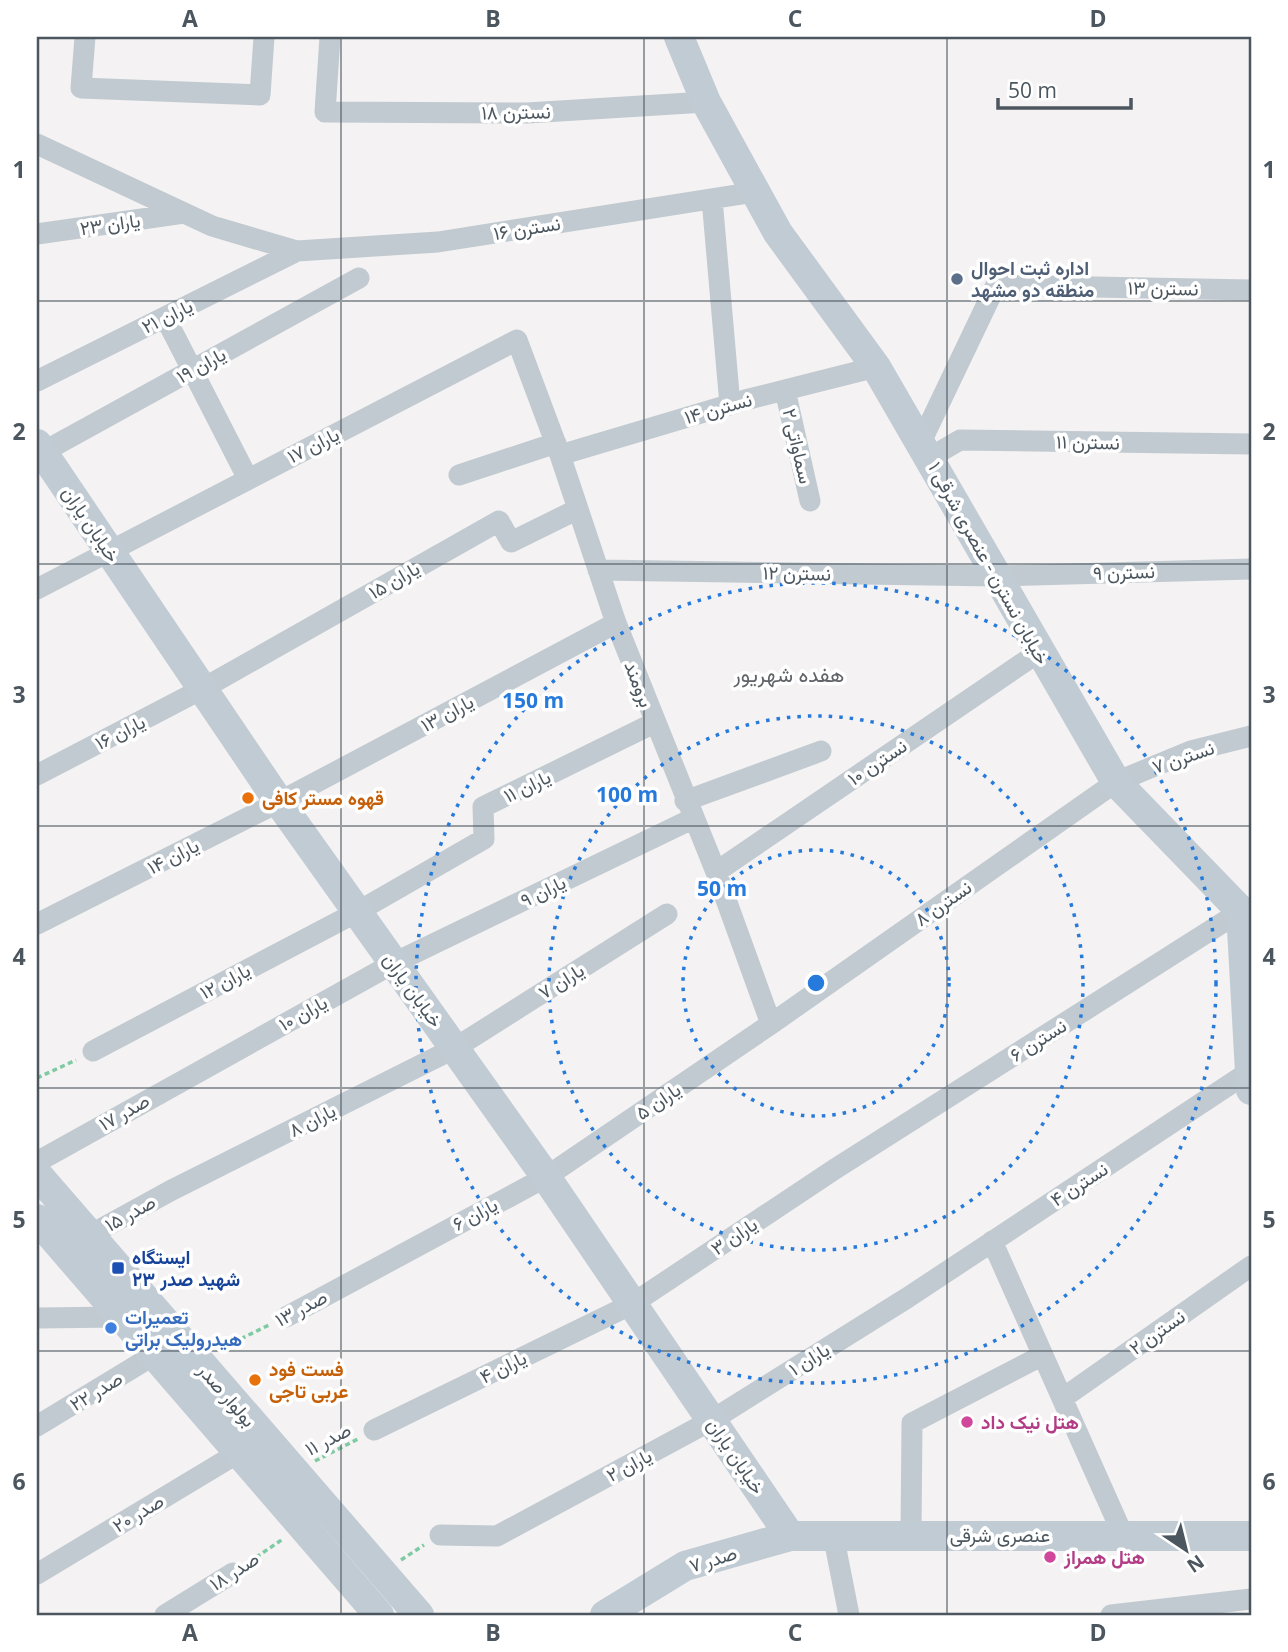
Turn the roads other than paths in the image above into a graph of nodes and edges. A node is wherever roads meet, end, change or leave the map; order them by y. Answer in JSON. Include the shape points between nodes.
{"nodes":[{"id":1,"x":85,"y":37,"type":"edge"},
{"id":2,"x":264,"y":37,"type":"edge"},
{"id":3,"x":330,"y":37,"type":"edge"},
{"id":4,"x":679,"y":37,"type":"edge"},
{"id":5,"x":706,"y":102,"type":"junction"},
{"id":6,"x":37,"y":144,"type":"edge"},
{"id":7,"x":755,"y":192,"type":"junction"},
{"id":8,"x":712,"y":199,"type":"junction"},
{"id":9,"x":184,"y":213,"type":"junction"},
{"id":10,"x":37,"y":234,"type":"edge"},
{"id":11,"x":297,"y":251,"type":"junction"},
{"id":12,"x":359,"y":278,"type":"dead end"},
{"id":13,"x":1251,"y":289,"type":"edge"},
{"id":14,"x":165,"y":317,"type":"junction"},
{"id":15,"x":517,"y":340,"type":"joint"},
{"id":16,"x":876,"y":367,"type":"junction"},
{"id":17,"x":192,"y":370,"type":"junction"},
{"id":18,"x":37,"y":381,"type":"edge"},
{"id":19,"x":785,"y":390,"type":"junction"},
{"id":20,"x":730,"y":405,"type":"junction"},
{"id":21,"x":1251,"y":444,"type":"edge"},
{"id":22,"x":40,"y":448,"type":"edge"},
{"id":23,"x":558,"y":449,"type":"junction"},
{"id":24,"x":926,"y":449,"type":"junction"},
{"id":25,"x":459,"y":475,"type":"dead end"},
{"id":26,"x":248,"y":479,"type":"junction"},
{"id":27,"x":810,"y":501,"type":"dead end"},
{"id":28,"x":578,"y":509,"type":"junction"},
{"id":29,"x":109,"y":551,"type":"junction"},
{"id":30,"x":1251,"y":569,"type":"edge"},
{"id":31,"x":598,"y":570,"type":"junction"},
{"id":32,"x":996,"y":576,"type":"junction"},
{"id":33,"x":37,"y":589,"type":"edge"},
{"id":34,"x":615,"y":623,"type":"junction"},
{"id":35,"x":1039,"y":652,"type":"junction"},
{"id":36,"x":202,"y":689,"type":"junction"},
{"id":37,"x":654,"y":723,"type":"junction"},
{"id":38,"x":1251,"y":736,"type":"edge"},
{"id":39,"x":821,"y":751,"type":"dead end"},
{"id":40,"x":37,"y":775,"type":"edge"},
{"id":41,"x":1116,"y":782,"type":"junction"},
{"id":42,"x":279,"y":802,"type":"junction"},
{"id":43,"x":689,"y":810,"type":"junction"},
{"id":44,"x":716,"y":872,"type":"junction"},
{"id":45,"x":357,"y":912,"type":"junction"},
{"id":46,"x":1248,"y":913,"type":"edge"},
{"id":47,"x":667,"y":914,"type":"dead end"},
{"id":48,"x":37,"y":924,"type":"edge"},
{"id":49,"x":394,"y":963,"type":"junction"},
{"id":50,"x":771,"y":1024,"type":"junction"},
{"id":51,"x":455,"y":1048,"type":"junction"},
{"id":52,"x":93,"y":1051,"type":"road end"},
{"id":53,"x":211,"y":1063,"type":"joint"},
{"id":54,"x":1251,"y":1081,"type":"edge"},
{"id":55,"x":37,"y":1162,"type":"edge"},
{"id":56,"x":835,"y":1169,"type":"joint"},
{"id":57,"x":37,"y":1174,"type":"edge"},
{"id":58,"x":546,"y":1177,"type":"junction"},
{"id":59,"x":170,"y":1191,"type":"joint"},
{"id":60,"x":37,"y":1219,"type":"edge"},
{"id":61,"x":90,"y":1236,"type":"junction"},
{"id":62,"x":992,"y":1241,"type":"junction"},
{"id":63,"x":403,"y":1252,"type":"joint"},
{"id":64,"x":1251,"y":1266,"type":"edge"},
{"id":65,"x":907,"y":1298,"type":"joint"},
{"id":66,"x":632,"y":1304,"type":"junction"},
{"id":67,"x":121,"y":1317,"type":"junction"},
{"id":68,"x":286,"y":1317,"type":"road end"},
{"id":69,"x":37,"y":1318,"type":"edge"},
{"id":70,"x":154,"y":1355,"type":"junction"},
{"id":71,"x":1043,"y":1355,"type":"junction"},
{"id":72,"x":1063,"y":1398,"type":"junction"},
{"id":73,"x":712,"y":1420,"type":"junction"},
{"id":74,"x":37,"y":1426,"type":"edge"},
{"id":75,"x":374,"y":1430,"type":"road end"},
{"id":76,"x":239,"y":1453,"type":"junction"},
{"id":77,"x":833,"y":1534,"type":"junction"},
{"id":78,"x":911,"y":1534,"type":"junction"},
{"id":79,"x":440,"y":1535,"type":"road end"},
{"id":80,"x":1123,"y":1535,"type":"junction"},
{"id":81,"x":790,"y":1536,"type":"junction"},
{"id":82,"x":1251,"y":1536,"type":"edge"},
{"id":83,"x":233,"y":1573,"type":"road end"},
{"id":84,"x":37,"y":1574,"type":"edge"},
{"id":85,"x":1251,"y":1599,"type":"edge"},
{"id":86,"x":373,"y":1612,"type":"edge"},
{"id":87,"x":165,"y":1615,"type":"edge"},
{"id":88,"x":419,"y":1615,"type":"edge"},
{"id":89,"x":605,"y":1615,"type":"edge"},
{"id":90,"x":849,"y":1615,"type":"edge"},
{"id":91,"x":1111,"y":1615,"type":"edge"}],
"edges":[{"from":1,"to":2,"type":"street","via":[[81,88],[260,95]]},
{"from":3,"to":5,"type":"street","name":"نسترن ۱۸","via":[[325,112],[527,113]]},
{"from":4,"to":5,"type":"street","name":"خیابان نسترن - عنصری شرقی ۱"},
{"from":5,"to":7,"type":"street","name":"خیابان نسترن - عنصری شرقی ۱"},
{"from":6,"to":9,"type":"street"},
{"from":7,"to":8,"type":"street","name":"نسترن ۱۶"},
{"from":7,"to":16,"type":"street","name":"خیابان نسترن - عنصری شرقی ۱","via":[[778,233]]},
{"from":8,"to":11,"type":"street","name":"نسترن ۱۶","via":[[438,242]]},
{"from":8,"to":20,"type":"street"},
{"from":9,"to":10,"type":"street","name":"یاران ۲۳"},
{"from":9,"to":11,"type":"street"},
{"from":11,"to":14,"type":"street","name":"یاران ۲۱"},
{"from":12,"to":17,"type":"street","name":"یاران ۱۹"},
{"from":13,"to":24,"type":"street","name":"نسترن ۱۳","via":[[996,285]]},
{"from":14,"to":17,"type":"street"},
{"from":14,"to":18,"type":"street","name":"یاران ۲۱"},
{"from":15,"to":23,"type":"street","name":"برومند"},
{"from":15,"to":26,"type":"street","name":"یاران ۱۷"},
{"from":16,"to":19,"type":"street","name":"نسترن ۱۴"},
{"from":16,"to":24,"type":"street","name":"خیابان نسترن - عنصری شرقی ۱"},
{"from":17,"to":22,"type":"street","name":"یاران ۱۹"},
{"from":17,"to":26,"type":"street"},
{"from":19,"to":20,"type":"street","name":"نسترن ۱۴"},
{"from":19,"to":27,"type":"street","name":"سماواتی ۲"},
{"from":20,"to":23,"type":"street","name":"نسترن ۱۴"},
{"from":21,"to":24,"type":"street","name":"نسترن ۱۱","via":[[960,440]]},
{"from":22,"to":29,"type":"street","name":"خیابان یاران"},
{"from":23,"to":25,"type":"street","name":"نسترن ۱۴"},
{"from":23,"to":28,"type":"street","name":"برومند"},
{"from":24,"to":32,"type":"street","name":"خیابان نسترن - عنصری شرقی ۱"},
{"from":26,"to":29,"type":"street","name":"یاران ۱۷"},
{"from":28,"to":31,"type":"street","name":"برومند"},
{"from":28,"to":36,"type":"street","name":"یاران ۱۵","via":[[511,542],[499,521]]},
{"from":29,"to":33,"type":"street","name":"یاران ۱۷"},
{"from":29,"to":36,"type":"street","name":"خیابان یاران"},
{"from":30,"to":32,"type":"street","name":"نسترن ۹"},
{"from":31,"to":32,"type":"street","name":"نسترن ۱۲"},
{"from":31,"to":34,"type":"street","name":"برومند"},
{"from":32,"to":35,"type":"street","name":"خیابان نسترن - عنصری شرقی ۱"},
{"from":34,"to":37,"type":"street","name":"برومند"},
{"from":34,"to":42,"type":"street","name":"یاران ۱۳"},
{"from":35,"to":41,"type":"street","name":"خیابان نسترن - عنصری شرقی ۱"},
{"from":35,"to":44,"type":"street","name":"نسترن ۱۰"},
{"from":36,"to":40,"type":"street","name":"یاران ۱۶"},
{"from":36,"to":42,"type":"street","name":"خیابان یاران"},
{"from":37,"to":43,"type":"street","name":"برومند"},
{"from":37,"to":45,"type":"street","name":"یاران ۱۱","via":[[483,807],[484,839]]},
{"from":38,"to":41,"type":"street","name":"نسترن ۷","via":[[1191,751]]},
{"from":39,"to":43,"type":"street","name":"یاران ۹"},
{"from":41,"to":46,"type":"street","name":"خیابان نسترن - عنصری شرقی ۱"},
{"from":41,"to":50,"type":"street","name":"نسترن ۸"},
{"from":42,"to":45,"type":"street","name":"خیابان یاران"},
{"from":42,"to":48,"type":"street","name":"یاران ۱۴"},
{"from":43,"to":44,"type":"street","name":"برومند"},
{"from":43,"to":49,"type":"street","name":"یاران ۹"},
{"from":44,"to":50,"type":"street","name":"برومند"},
{"from":45,"to":49,"type":"street","name":"خیابان یاران"},
{"from":45,"to":52,"type":"street","name":"یاران ۱۲"},
{"from":46,"to":54,"type":"street"},
{"from":46,"to":56,"type":"street","name":"نسترن ۶"},
{"from":47,"to":51,"type":"street","name":"یاران ۷"},
{"from":49,"to":51,"type":"street","name":"خیابان یاران"},
{"from":49,"to":53,"type":"street","name":"یاران ۱۰"},
{"from":50,"to":58,"type":"street","name":"یاران ۵"},
{"from":51,"to":58,"type":"street","name":"خیابان یاران"},
{"from":51,"to":59,"type":"street","name":"یاران ۸"},
{"from":53,"to":55,"type":"street","name":"صدر ۱۷"},
{"from":54,"to":62,"type":"street","name":"نسترن ۴"},
{"from":56,"to":66,"type":"street","name":"یاران ۳"},
{"from":57,"to":61,"type":"street","name":"بولوار صدر"},
{"from":58,"to":63,"type":"street","name":"یاران ۶"},
{"from":58,"to":66,"type":"street","name":"خیابان یاران"},
{"from":59,"to":61,"type":"street","name":"صدر ۱۵"},
{"from":60,"to":67,"type":"street","name":"بولوار صدر"},
{"from":61,"to":88,"type":"street","name":"بولوار صدر"},
{"from":62,"to":65,"type":"street","name":"نسترن ۴"},
{"from":62,"to":71,"type":"street"},
{"from":63,"to":68,"type":"street","name":"صدر ۱۳"},
{"from":64,"to":72,"type":"street","name":"نسترن ۲"},
{"from":65,"to":73,"type":"street","name":"یاران ۱"},
{"from":66,"to":73,"type":"street","name":"خیابان یاران"},
{"from":66,"to":75,"type":"street","name":"یاران ۴"},
{"from":67,"to":69,"type":"street"},
{"from":67,"to":70,"type":"street","name":"بولوار صدر"},
{"from":70,"to":74,"type":"street","name":"صدر ۲۲"},
{"from":70,"to":76,"type":"street","name":"بولوار صدر"},
{"from":71,"to":72,"type":"street"},
{"from":71,"to":78,"type":"street","via":[[912,1423]]},
{"from":72,"to":80,"type":"street"},
{"from":73,"to":79,"type":"street","name":"یاران ۲","via":[[497,1536]]},
{"from":73,"to":81,"type":"street","name":"خیابان یاران"},
{"from":76,"to":84,"type":"street","name":"صدر ۲۰"},
{"from":76,"to":86,"type":"street","name":"بولوار صدر"},
{"from":77,"to":78,"type":"street","name":"عنصری شرقی"},
{"from":77,"to":81,"type":"street","name":"عنصری شرقی"},
{"from":77,"to":90,"type":"street"},
{"from":78,"to":80,"type":"street","name":"عنصری شرقی"},
{"from":80,"to":82,"type":"street","name":"عنصری شرقی"},
{"from":81,"to":89,"type":"street","name":"صدر ۷","via":[[685,1566]]},
{"from":83,"to":87,"type":"street","name":"صدر ۱۸"},
{"from":85,"to":91,"type":"street"}]}
